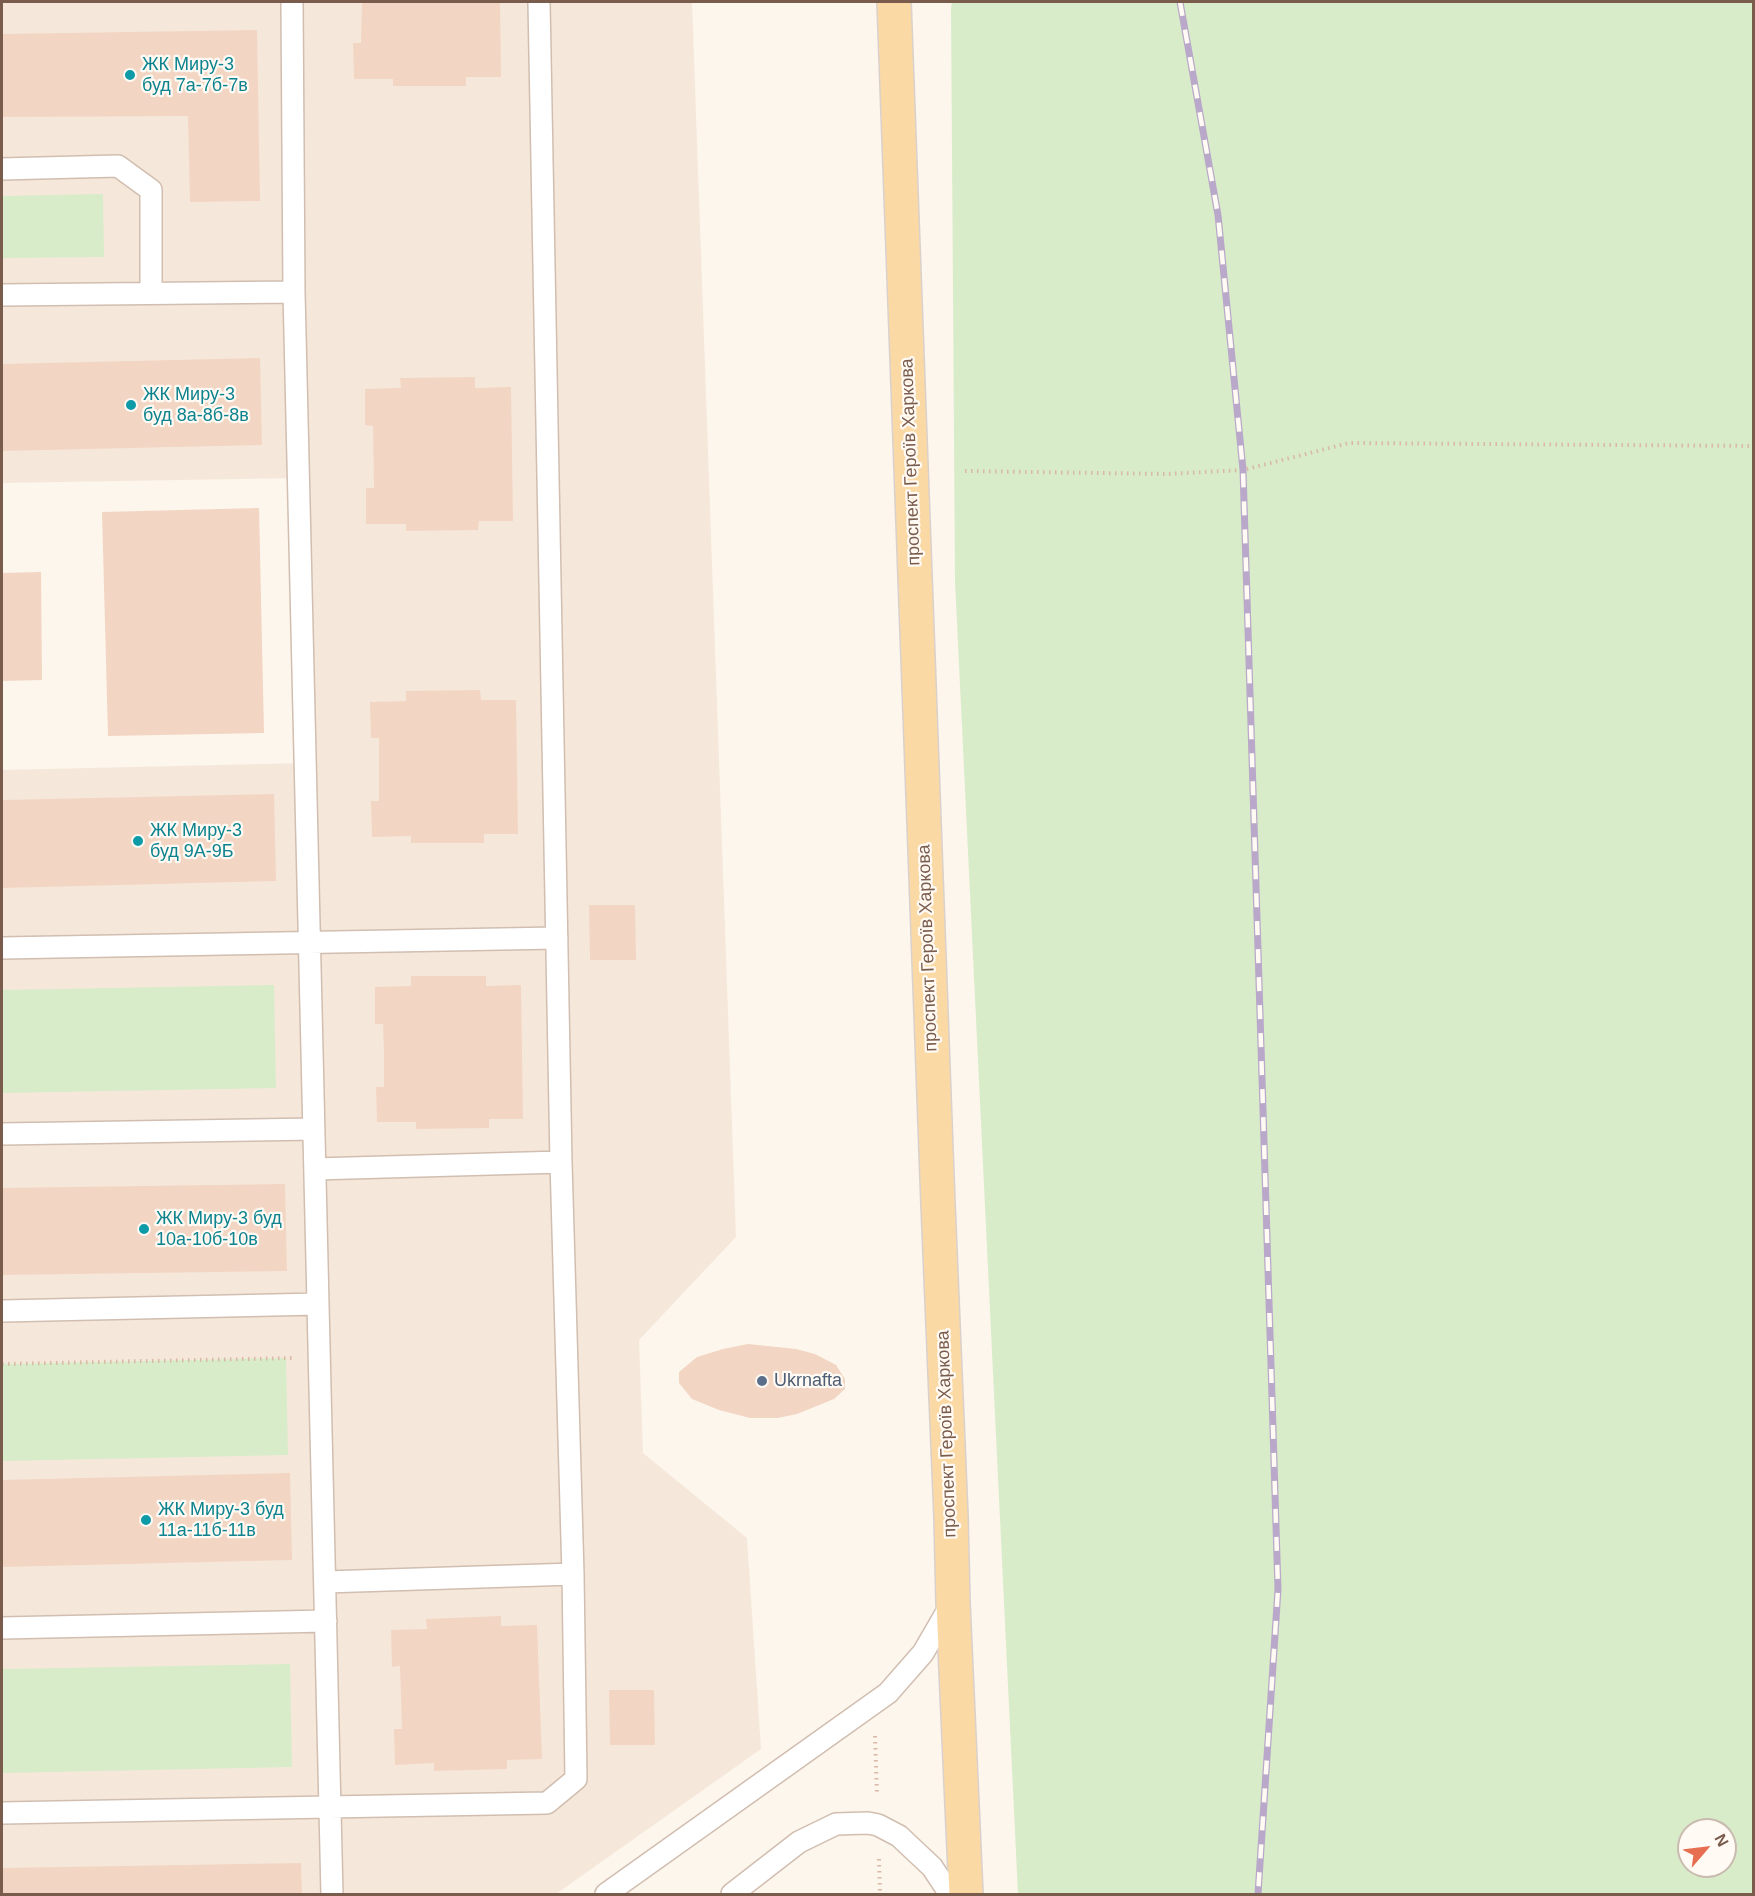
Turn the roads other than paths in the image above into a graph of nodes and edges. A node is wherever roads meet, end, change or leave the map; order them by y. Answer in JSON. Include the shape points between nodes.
{"nodes":[{"id":1,"x":292,"y":2,"type":"edge"},
{"id":2,"x":539,"y":2,"type":"edge"},
{"id":3,"x":894,"y":2,"type":"edge"},
{"id":4,"x":2,"y":169,"type":"edge"},
{"id":5,"x":294,"y":292,"type":"junction"},
{"id":6,"x":151,"y":293,"type":"junction"},
{"id":7,"x":2,"y":295,"type":"edge"},
{"id":8,"x":557,"y":938,"type":"junction"},
{"id":9,"x":310,"y":942,"type":"junction"},
{"id":10,"x":2,"y":948,"type":"edge"},
{"id":11,"x":314,"y":1129,"type":"junction"},
{"id":12,"x":2,"y":1134,"type":"edge"},
{"id":13,"x":561,"y":1162,"type":"junction"},
{"id":14,"x":315,"y":1169,"type":"junction"},
{"id":15,"x":318,"y":1304,"type":"junction"},
{"id":16,"x":2,"y":1311,"type":"edge"},
{"id":17,"x":573,"y":1574,"type":"junction"},
{"id":18,"x":325,"y":1582,"type":"junction"},
{"id":19,"x":953,"y":1603,"type":"junction"},
{"id":20,"x":326,"y":1621,"type":"junction"},
{"id":21,"x":2,"y":1628,"type":"edge"},
{"id":22,"x":330,"y":1808,"type":"junction"},
{"id":23,"x":2,"y":1813,"type":"edge"},
{"id":24,"x":332,"y":1894,"type":"edge"},
{"id":25,"x":606,"y":1894,"type":"edge"},
{"id":26,"x":732,"y":1894,"type":"edge"},
{"id":27,"x":950,"y":1894,"type":"edge"},
{"id":28,"x":966,"y":1894,"type":"edge"}],
"edges":[{"from":1,"to":5,"type":"lane"},
{"from":2,"to":8,"type":"lane"},
{"from":3,"to":19,"type":"main road","name":"проспект Героїв Харкова"},
{"from":4,"to":6,"type":"lane","via":[[118,166],[151,190]]},
{"from":5,"to":6,"type":"lane"},
{"from":5,"to":9,"type":"lane"},
{"from":6,"to":7,"type":"lane"},
{"from":8,"to":9,"type":"lane"},
{"from":8,"to":13,"type":"lane"},
{"from":9,"to":10,"type":"lane"},
{"from":9,"to":11,"type":"lane"},
{"from":11,"to":12,"type":"lane"},
{"from":11,"to":14,"type":"lane"},
{"from":13,"to":14,"type":"lane"},
{"from":13,"to":17,"type":"lane"},
{"from":14,"to":15,"type":"lane"},
{"from":15,"to":16,"type":"lane"},
{"from":15,"to":18,"type":"lane"},
{"from":17,"to":18,"type":"lane"},
{"from":17,"to":22,"type":"lane","via":[[576,1779],[547,1803]]},
{"from":18,"to":20,"type":"lane"},
{"from":19,"to":25,"type":"lane","via":[[923,1653],[888,1693]]},
{"from":19,"to":28,"type":"main road","name":"проспект Героїв Харкова"},
{"from":20,"to":21,"type":"lane"},
{"from":20,"to":22,"type":"lane"},
{"from":22,"to":23,"type":"lane"},
{"from":22,"to":24,"type":"lane"},
{"from":26,"to":27,"type":"lane","via":[[799,1842],[836,1824],[868,1823],[899,1836],[932,1867]]}]}
